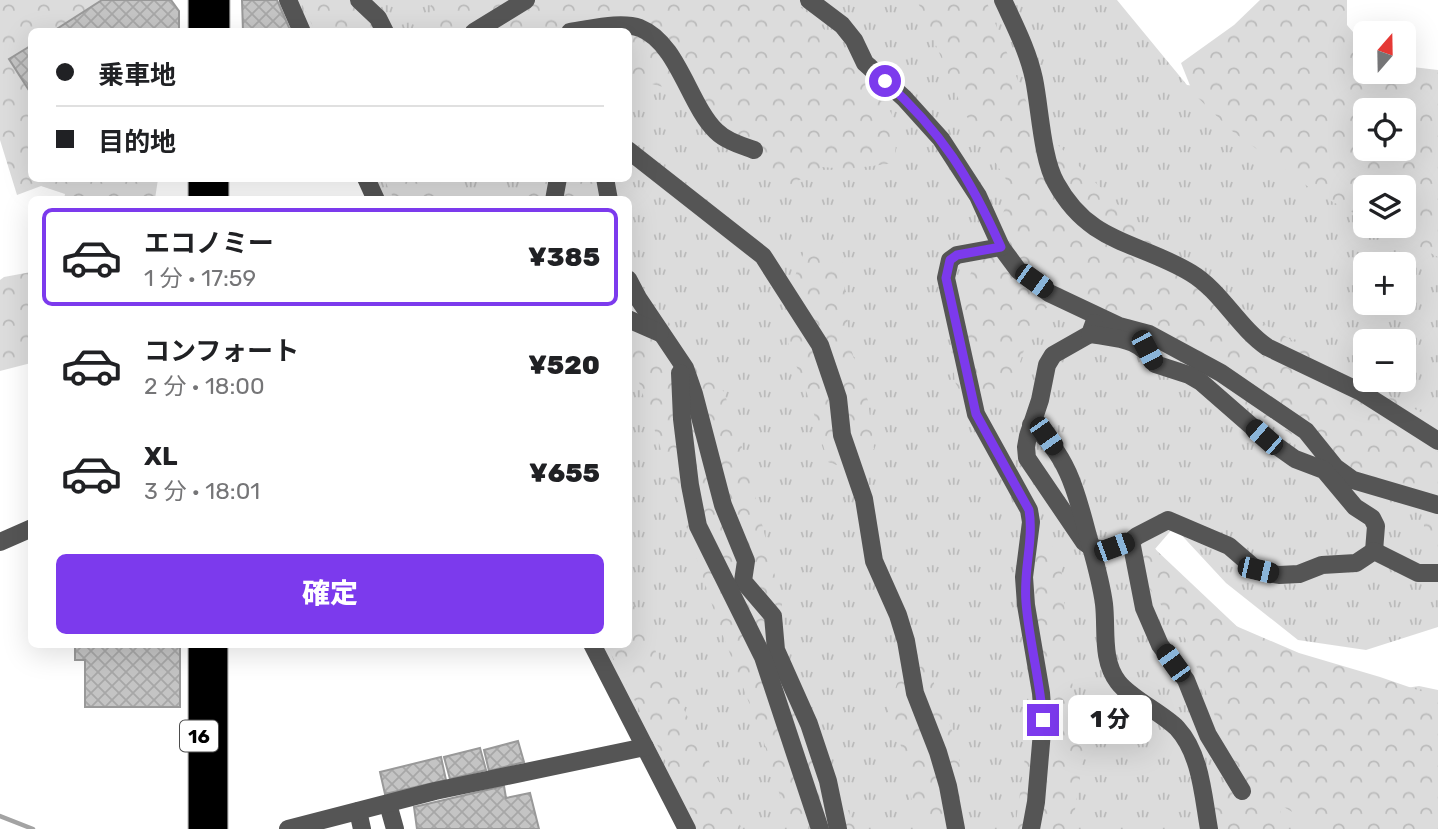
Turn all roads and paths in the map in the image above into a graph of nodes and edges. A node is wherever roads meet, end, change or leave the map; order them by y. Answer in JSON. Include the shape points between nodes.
{"nodes":[{"id":1,"x":200,"y":0,"type":"edge"},
{"id":2,"x":219,"y":0,"type":"edge"},
{"id":3,"x":288,"y":0,"type":"edge"},
{"id":4,"x":359,"y":0,"type":"edge"},
{"id":5,"x":526,"y":0,"type":"edge"},
{"id":6,"x":809,"y":0,"type":"edge"},
{"id":7,"x":1003,"y":0,"type":"edge"},
{"id":8,"x":199,"y":28,"type":"edge"},
{"id":9,"x":219,"y":28,"type":"edge"},
{"id":10,"x":300,"y":28,"type":"edge"},
{"id":11,"x":383,"y":28,"type":"edge"},
{"id":12,"x":480,"y":28,"type":"edge"},
{"id":13,"x":600,"y":28,"type":"edge"},
{"id":14,"x":754,"y":150,"type":"dead end"},
{"id":15,"x":632,"y":153,"type":"edge"},
{"id":16,"x":1001,"y":247,"type":"junction"},
{"id":17,"x":635,"y":303,"type":"edge"},
{"id":18,"x":1090,"y":312,"type":"junction"},
{"id":19,"x":632,"y":321,"type":"edge"},
{"id":20,"x":1119,"y":326,"type":"junction"},
{"id":21,"x":1092,"y":332,"type":"junction"},
{"id":22,"x":662,"y":333,"type":"junction"},
{"id":23,"x":679,"y":359,"type":"junction"},
{"id":24,"x":1031,"y":425,"type":"junction"},
{"id":25,"x":1438,"y":441,"type":"edge"},
{"id":26,"x":1438,"y":505,"type":"edge"},
{"id":27,"x":28,"y":530,"type":"edge"},
{"id":28,"x":1131,"y":541,"type":"junction"},
{"id":29,"x":0,"y":542,"type":"edge"},
{"id":30,"x":1092,"y":548,"type":"junction"},
{"id":31,"x":1374,"y":551,"type":"junction"},
{"id":32,"x":1438,"y":573,"type":"edge"},
{"id":33,"x":199,"y":648,"type":"edge"},
{"id":34,"x":217,"y":648,"type":"edge"},
{"id":35,"x":594,"y":648,"type":"edge"},
{"id":36,"x":645,"y":747,"type":"junction"},
{"id":37,"x":1242,"y":791,"type":"dead end"},
{"id":38,"x":388,"y":804,"type":"junction"},
{"id":39,"x":360,"y":820,"type":"edge"},
{"id":40,"x":199,"y":829,"type":"edge"},
{"id":41,"x":217,"y":829,"type":"edge"},
{"id":42,"x":288,"y":829,"type":"edge"},
{"id":43,"x":395,"y":829,"type":"edge"},
{"id":44,"x":687,"y":829,"type":"edge"},
{"id":45,"x":820,"y":829,"type":"edge"},
{"id":46,"x":838,"y":829,"type":"edge"},
{"id":47,"x":956,"y":829,"type":"edge"},
{"id":48,"x":1031,"y":829,"type":"edge"},
{"id":49,"x":1209,"y":829,"type":"edge"}],
"edges":[{"from":1,"to":8,"type":"highway"},
{"from":2,"to":9,"type":"highway"},
{"from":3,"to":10,"type":"street"},
{"from":4,"to":11,"type":"street"},
{"from":5,"to":12,"type":"street"},
{"from":6,"to":16,"type":"street","via":[[842,25],[865,63],[942,139],[978,196]]},
{"from":7,"to":25,"type":"street","via":[[1024,44],[1055,182],[1075,211],[1102,233],[1191,273],[1267,347],[1361,392]]},
{"from":13,"to":14,"type":"street","via":[[623,25],[655,36],[715,130]]},
{"from":15,"to":47,"type":"street","via":[[763,256],[820,345],[838,398],[842,435],[864,499],[874,561],[906,641],[915,693],[945,774]]},
{"from":16,"to":18,"type":"street","via":[[1018,270],[1049,293]]},
{"from":16,"to":48,"type":"street","via":[[957,255],[950,260],[946,278],[976,414],[1029,510],[1031,522],[1024,578],[1043,720]]},
{"from":17,"to":22,"type":"street"},
{"from":18,"to":20,"type":"street"},
{"from":18,"to":21,"type":"street"},
{"from":19,"to":22,"type":"street"},
{"from":20,"to":21,"type":"street"},
{"from":20,"to":26,"type":"street","via":[[1165,342],[1291,419],[1353,480]]},
{"from":21,"to":24,"type":"street","via":[[1053,355]]},
{"from":21,"to":31,"type":"street","via":[[1138,345],[1147,350],[1154,364],[1201,382],[1264,437],[1295,459],[1324,470],[1355,507],[1372,518],[1376,526]]},
{"from":22,"to":23,"type":"street"},
{"from":23,"to":45,"type":"street","via":[[685,445],[698,526],[763,657]]},
{"from":23,"to":46,"type":"street","via":[[694,394],[723,505],[746,561],[743,580],[773,617],[776,650],[809,724]]},
{"from":24,"to":30,"type":"street","via":[[1059,454],[1075,486]]},
{"from":24,"to":30,"type":"street","via":[[1027,458]]},
{"from":27,"to":29,"type":"street"},
{"from":28,"to":30,"type":"street","via":[[1105,550]]},
{"from":28,"to":31,"type":"street","via":[[1168,520],[1229,546],[1258,570],[1279,575],[1356,563]]},
{"from":28,"to":37,"type":"street","via":[[1144,608],[1160,645],[1186,680],[1208,735]]},
{"from":30,"to":49,"type":"street","via":[[1104,603],[1107,656],[1118,682],[1177,729],[1192,752]]},
{"from":31,"to":32,"type":"street","via":[[1418,573]]},
{"from":33,"to":40,"type":"highway","number":"16"},
{"from":34,"to":41,"type":"highway","number":"16"},
{"from":35,"to":36,"type":"street"},
{"from":36,"to":38,"type":"street"},
{"from":36,"to":44,"type":"street"},
{"from":38,"to":39,"type":"street"},
{"from":38,"to":43,"type":"street"},
{"from":39,"to":42,"type":"street"}]}
